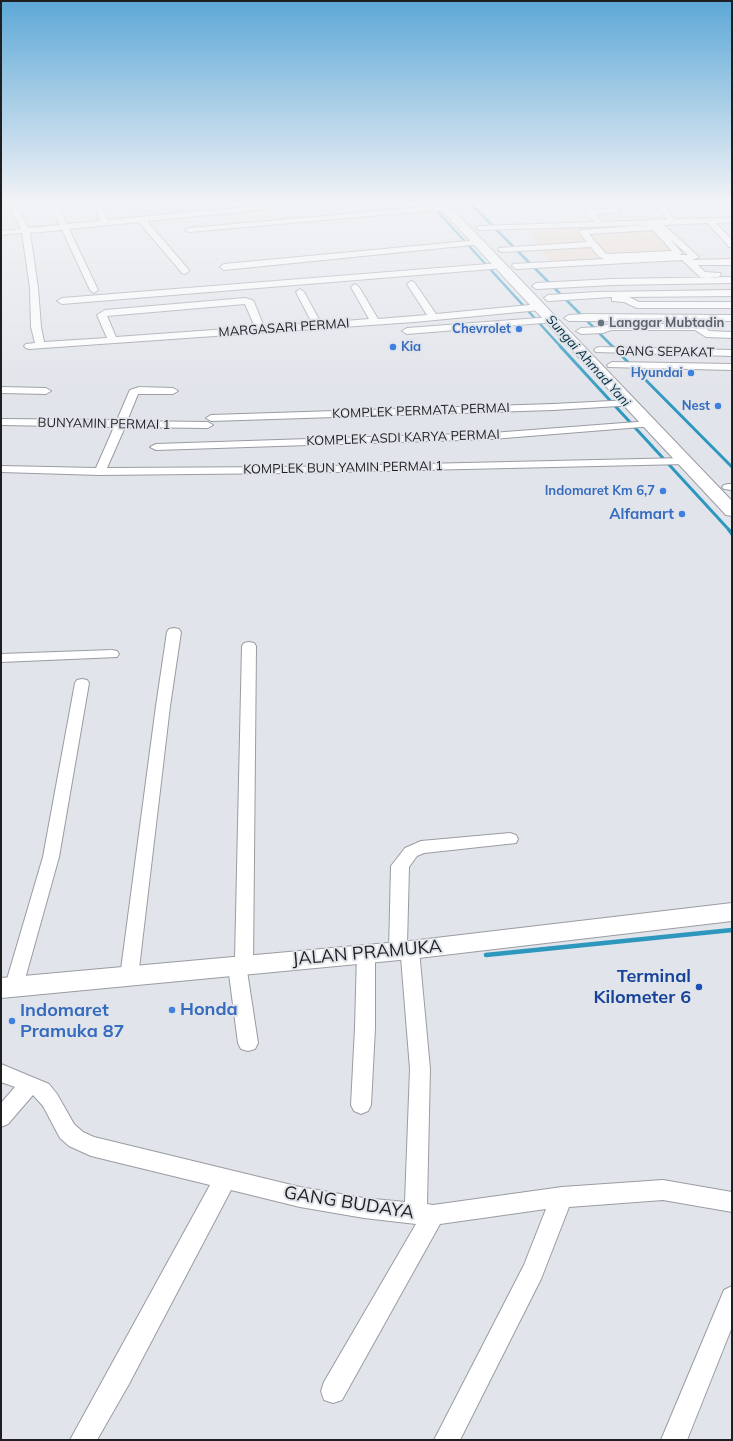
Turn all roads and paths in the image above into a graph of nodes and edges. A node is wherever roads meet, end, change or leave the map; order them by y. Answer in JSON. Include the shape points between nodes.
{"nodes":[{"id":1,"x":31,"y":269,"type":"edge"},
{"id":2,"x":84,"y":269,"type":"edge"},
{"id":3,"x":464,"y":269,"type":"edge"},
{"id":4,"x":496,"y":269,"type":"edge"},
{"id":5,"x":533,"y":269,"type":"edge"},
{"id":6,"x":697,"y":269,"type":"edge"},
{"id":7,"x":732,"y":275,"type":"edge"},
{"id":8,"x":732,"y":280,"type":"edge"},
{"id":9,"x":411,"y":284,"type":"dead end"},
{"id":10,"x":355,"y":287,"type":"dead end"},
{"id":11,"x":94,"y":290,"type":"dead end"},
{"id":12,"x":300,"y":292,"type":"dead end"},
{"id":13,"x":732,"y":293,"type":"edge"},
{"id":14,"x":62,"y":301,"type":"dead end"},
{"id":15,"x":547,"y":302,"type":"junction"},
{"id":16,"x":732,"y":305,"type":"edge"},
{"id":17,"x":433,"y":317,"type":"junction"},
{"id":18,"x":732,"y":318,"type":"edge"},
{"id":19,"x":375,"y":321,"type":"junction"},
{"id":20,"x":584,"y":324,"type":"junction"},
{"id":21,"x":318,"y":325,"type":"junction"},
{"id":22,"x":260,"y":329,"type":"junction"},
{"id":23,"x":407,"y":331,"type":"dead end"},
{"id":24,"x":732,"y":335,"type":"edge"},
{"id":25,"x":113,"y":340,"type":"junction"},
{"id":26,"x":29,"y":346,"type":"dead end"},
{"id":27,"x":40,"y":346,"type":"junction"},
{"id":28,"x":732,"y":353,"type":"edge"},
{"id":29,"x":615,"y":355,"type":"junction"},
{"id":30,"x":732,"y":367,"type":"edge"},
{"id":31,"x":629,"y":370,"type":"junction"},
{"id":32,"x":609,"y":380,"type":"junction"},
{"id":33,"x":1,"y":390,"type":"edge"},
{"id":34,"x":46,"y":391,"type":"dead end"},
{"id":35,"x":173,"y":391,"type":"dead end"},
{"id":36,"x":631,"y":403,"type":"junction"},
{"id":37,"x":1,"y":422,"type":"edge"},
{"id":38,"x":209,"y":422,"type":"joint"},
{"id":39,"x":650,"y":424,"type":"junction"},
{"id":40,"x":121,"y":425,"type":"junction"},
{"id":41,"x":156,"y":447,"type":"dead end"},
{"id":42,"x":673,"y":461,"type":"junction"},
{"id":43,"x":1,"y":469,"type":"edge"},
{"id":44,"x":100,"y":472,"type":"junction"},
{"id":45,"x":731,"y":488,"type":"edge"},
{"id":46,"x":732,"y":511,"type":"edge"},
{"id":47,"x":174,"y":632,"type":"dead end"},
{"id":48,"x":249,"y":646,"type":"dead end"},
{"id":49,"x":112,"y":654,"type":"dead end"},
{"id":50,"x":1,"y":658,"type":"edge"},
{"id":51,"x":82,"y":683,"type":"dead end"},
{"id":52,"x":510,"y":839,"type":"dead end"},
{"id":53,"x":732,"y":912,"type":"edge"},
{"id":54,"x":404,"y":951,"type":"junction"},
{"id":55,"x":366,"y":953,"type":"junction"},
{"id":56,"x":241,"y":966,"type":"junction"},
{"id":57,"x":129,"y":977,"type":"junction"},
{"id":58,"x":8,"y":987,"type":"edge"},
{"id":59,"x":248,"y":1043,"type":"dead end"},
{"id":60,"x":1,"y":1073,"type":"edge"},
{"id":61,"x":30,"y":1084,"type":"junction"},
{"id":62,"x":361,"y":1105,"type":"dead end"},
{"id":63,"x":1,"y":1118,"type":"edge"},
{"id":64,"x":225,"y":1179,"type":"junction"},
{"id":65,"x":562,"y":1198,"type":"junction"},
{"id":66,"x":732,"y":1202,"type":"edge"},
{"id":67,"x":425,"y":1215,"type":"junction"},
{"id":68,"x":732,"y":1298,"type":"edge"},
{"id":69,"x":332,"y":1391,"type":"dead end"},
{"id":70,"x":83,"y":1440,"type":"edge"},
{"id":71,"x":447,"y":1440,"type":"edge"},
{"id":72,"x":674,"y":1440,"type":"edge"}],
"edges":[{"from":1,"to":27,"type":"street"},
{"from":2,"to":11,"type":"street"},
{"from":3,"to":14,"type":"street"},
{"from":4,"to":15,"type":"highway"},
{"from":5,"to":15,"type":"highway"},
{"from":6,"to":7,"type":"street","via":[[703,275]]},
{"from":8,"to":15,"type":"street"},
{"from":9,"to":17,"type":"street"},
{"from":10,"to":19,"type":"street"},
{"from":12,"to":21,"type":"street"},
{"from":13,"to":15,"type":"street","via":[[649,294]]},
{"from":15,"to":16,"type":"street","via":[[622,299],[640,306]]},
{"from":15,"to":17,"type":"street","name":"MARGASARI PERMAI"},
{"from":15,"to":20,"type":"highway"},
{"from":15,"to":23,"type":"street"},
{"from":15,"to":32,"type":"highway"},
{"from":17,"to":19,"type":"street","name":"MARGASARI PERMAI"},
{"from":18,"to":20,"type":"street"},
{"from":19,"to":21,"type":"street","name":"MARGASARI PERMAI"},
{"from":20,"to":24,"type":"street","via":[[609,327],[696,327],[706,334]]},
{"from":20,"to":29,"type":"highway","via":[[598,350]]},
{"from":21,"to":22,"type":"street","name":"MARGASARI PERMAI"},
{"from":22,"to":25,"type":"street","name":"MARGASARI PERMAI"},
{"from":22,"to":25,"type":"street","via":[[249,302],[246,301],[104,313],[102,315]]},
{"from":25,"to":27,"type":"street","name":"MARGASARI PERMAI"},
{"from":26,"to":27,"type":"street","name":"MARGASARI PERMAI"},
{"from":28,"to":29,"type":"street","name":"GANG SEPAKAT"},
{"from":29,"to":31,"type":"highway"},
{"from":30,"to":31,"type":"street"},
{"from":31,"to":32,"type":"highway"},
{"from":31,"to":45,"type":"highway"},
{"from":32,"to":36,"type":"highway"},
{"from":33,"to":34,"type":"street"},
{"from":35,"to":40,"type":"street","via":[[135,391]]},
{"from":36,"to":38,"type":"street","name":"KOMPLEK PERMATA PERMAI"},
{"from":36,"to":39,"type":"highway"},
{"from":37,"to":40,"type":"street","name":"BUNYAMIN PERMAI 1"},
{"from":38,"to":40,"type":"street","name":"BUNYAMIN PERMAI 1"},
{"from":39,"to":41,"type":"street","name":"KOMPLEK ASDI KARYA PERMAI","via":[[492,436]]},
{"from":39,"to":42,"type":"highway"},
{"from":40,"to":44,"type":"street"},
{"from":42,"to":44,"type":"street","name":"KOMPLEK BUN YAMIN PERMAI 1"},
{"from":42,"to":46,"type":"highway"},
{"from":43,"to":44,"type":"street","name":"KOMPLEK BUN YAMIN PERMAI 1"},
{"from":47,"to":57,"type":"street"},
{"from":48,"to":56,"type":"street"},
{"from":49,"to":50,"type":"street"},
{"from":51,"to":58,"type":"street","via":[[51,857]]},
{"from":52,"to":54,"type":"street","via":[[421,847],[412,852],[400,866]]},
{"from":53,"to":54,"type":"main road","name":"JALAN PRAMUKA"},
{"from":54,"to":55,"type":"main road","name":"JALAN PRAMUKA"},
{"from":54,"to":67,"type":"street","via":[[420,1069]]},
{"from":55,"to":56,"type":"main road","name":"JALAN PRAMUKA"},
{"from":55,"to":62,"type":"street"},
{"from":56,"to":57,"type":"main road","name":"JALAN PRAMUKA"},
{"from":56,"to":59,"type":"street"},
{"from":57,"to":58,"type":"main road","name":"JALAN PRAMUKA"},
{"from":60,"to":61,"type":"street","name":"GANG BUDAYA"},
{"from":61,"to":63,"type":"street"},
{"from":61,"to":64,"type":"street","name":"GANG BUDAYA","via":[[42,1090],[66,1131],[76,1139],[91,1146]]},
{"from":64,"to":67,"type":"street","name":"GANG BUDAYA","via":[[300,1197]]},
{"from":64,"to":70,"type":"street"},
{"from":65,"to":66,"type":"street","name":"GANG BUDAYA","via":[[651,1190]]},
{"from":65,"to":67,"type":"street","name":"GANG BUDAYA"},
{"from":65,"to":71,"type":"street","via":[[533,1271]]},
{"from":67,"to":69,"type":"street"},
{"from":68,"to":72,"type":"street"}]}
